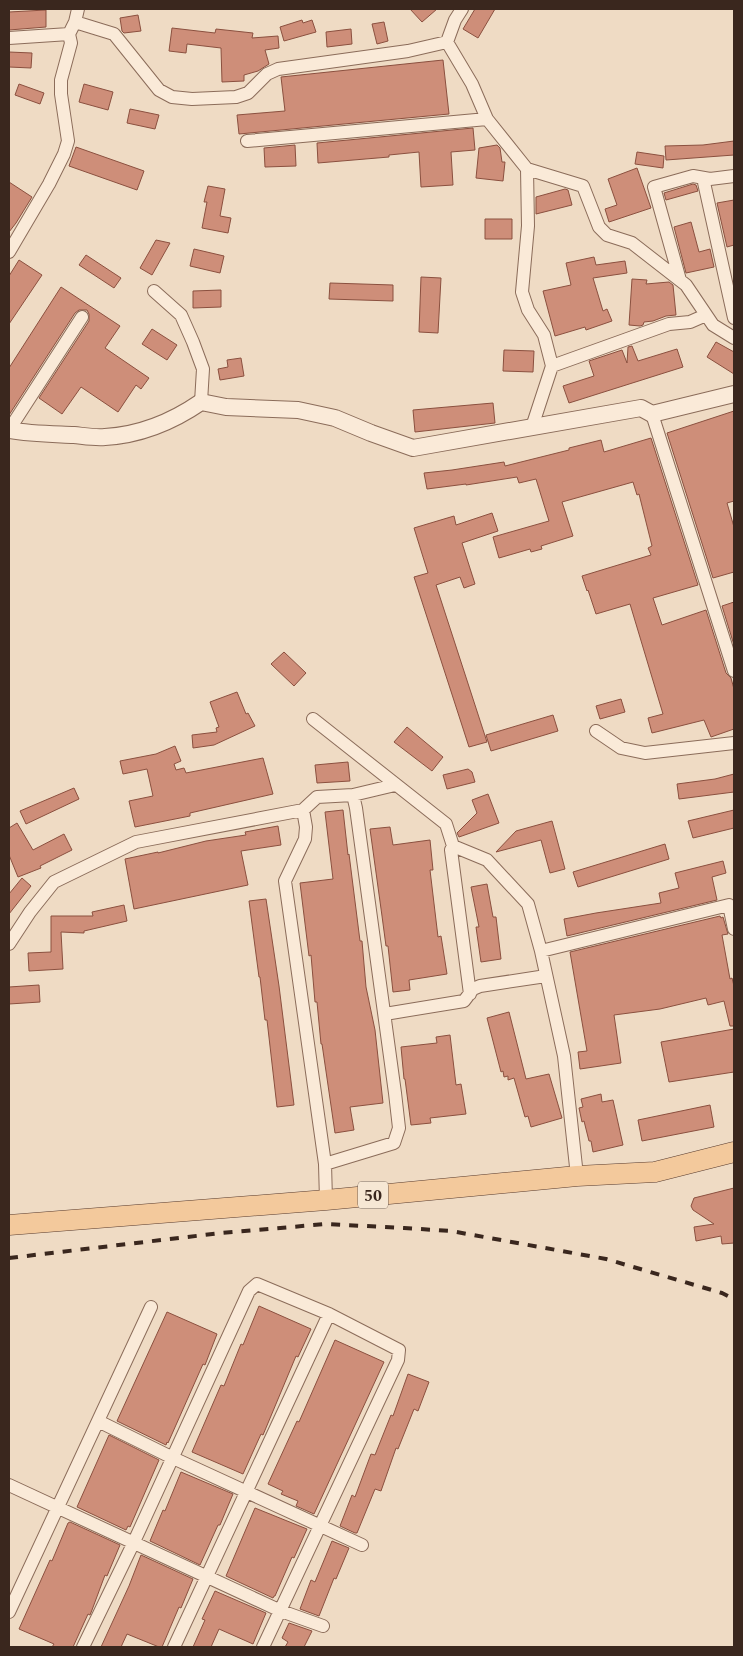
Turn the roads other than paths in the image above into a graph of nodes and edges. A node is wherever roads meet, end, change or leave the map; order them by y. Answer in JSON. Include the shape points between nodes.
{"nodes":[{"id":1,"x":78,"y":9,"type":"edge"},
{"id":2,"x":462,"y":9,"type":"edge"},
{"id":3,"x":75,"y":22,"type":"junction"},
{"id":4,"x":69,"y":34,"type":"junction"},
{"id":5,"x":9,"y":38,"type":"edge"},
{"id":6,"x":447,"y":42,"type":"junction"},
{"id":7,"x":487,"y":119,"type":"junction"},
{"id":8,"x":247,"y":141,"type":"dead end"},
{"id":9,"x":527,"y":169,"type":"junction"},
{"id":10,"x":734,"y":176,"type":"edge"},
{"id":11,"x":703,"y":178,"type":"junction"},
{"id":12,"x":9,"y":252,"type":"edge"},
{"id":13,"x":680,"y":280,"type":"junction"},
{"id":14,"x":154,"y":291,"type":"dead end"},
{"id":15,"x":706,"y":315,"type":"junction"},
{"id":16,"x":82,"y":317,"type":"dead end"},
{"id":17,"x":734,"y":318,"type":"edge"},
{"id":18,"x":734,"y":338,"type":"edge"},
{"id":19,"x":552,"y":366,"type":"junction"},
{"id":20,"x":734,"y":394,"type":"edge"},
{"id":21,"x":201,"y":402,"type":"junction"},
{"id":22,"x":652,"y":414,"type":"junction"},
{"id":23,"x":532,"y":427,"type":"junction"},
{"id":24,"x":9,"y":430,"type":"edge"},
{"id":25,"x":734,"y":671,"type":"edge"},
{"id":26,"x":313,"y":719,"type":"dead end"},
{"id":27,"x":596,"y":731,"type":"dead end"},
{"id":28,"x":734,"y":743,"type":"edge"},
{"id":29,"x":395,"y":785,"type":"junction"},
{"id":30,"x":353,"y":794,"type":"junction"},
{"id":31,"x":303,"y":810,"type":"junction"},
{"id":32,"x":453,"y":846,"type":"junction"},
{"id":33,"x":732,"y":903,"type":"edge"},
{"id":34,"x":734,"y":929,"type":"edge"},
{"id":35,"x":9,"y":944,"type":"edge"},
{"id":36,"x":541,"y":952,"type":"junction"},
{"id":37,"x":546,"y":976,"type":"junction"},
{"id":38,"x":470,"y":994,"type":"junction"},
{"id":39,"x":384,"y":1014,"type":"junction"},
{"id":40,"x":734,"y":1152,"type":"edge"},
{"id":41,"x":325,"y":1164,"type":"junction"},
{"id":42,"x":577,"y":1176,"type":"junction"},
{"id":43,"x":326,"y":1200,"type":"junction"},
{"id":44,"x":9,"y":1225,"type":"edge"},
{"id":45,"x":151,"y":1307,"type":"dead end"},
{"id":46,"x":329,"y":1314,"type":"junction"},
{"id":47,"x":98,"y":1421,"type":"junction"},
{"id":48,"x":173,"y":1458,"type":"junction"},
{"id":49,"x":9,"y":1485,"type":"edge"},
{"id":50,"x":247,"y":1491,"type":"junction"},
{"id":51,"x":57,"y":1508,"type":"junction"},
{"id":52,"x":320,"y":1525,"type":"junction"},
{"id":53,"x":133,"y":1544,"type":"junction"},
{"id":54,"x":362,"y":1545,"type":"dead end"},
{"id":55,"x":206,"y":1577,"type":"junction"},
{"id":56,"x":281,"y":1611,"type":"junction"},
{"id":57,"x":9,"y":1612,"type":"edge"},
{"id":58,"x":323,"y":1626,"type":"dead end"},
{"id":59,"x":83,"y":1647,"type":"edge"},
{"id":60,"x":174,"y":1647,"type":"edge"},
{"id":61,"x":263,"y":1647,"type":"edge"}],
"edges":[{"from":1,"to":3,"type":"street"},
{"from":2,"to":6,"type":"street"},
{"from":3,"to":4,"type":"street"},
{"from":3,"to":6,"type":"street","via":[[114,34],[159,90],[172,97],[192,99],[236,97],[248,93],[267,74],[278,69],[408,52]]},
{"from":4,"to":5,"type":"street"},
{"from":4,"to":12,"type":"street","via":[[71,43],[61,80],[68,141],[50,184]]},
{"from":6,"to":7,"type":"street","via":[[472,84]]},
{"from":7,"to":8,"type":"street"},
{"from":7,"to":9,"type":"street"},
{"from":9,"to":13,"type":"street","via":[[583,186],[599,227],[607,235],[632,243]]},
{"from":9,"to":19,"type":"street","via":[[528,226],[522,292],[528,310],[544,335]]},
{"from":10,"to":11,"type":"street"},
{"from":11,"to":13,"type":"street","via":[[693,176],[654,187]]},
{"from":11,"to":17,"type":"street"},
{"from":13,"to":15,"type":"street"},
{"from":14,"to":21,"type":"street","via":[[181,316],[193,342],[203,369]]},
{"from":15,"to":18,"type":"street","via":[[713,325]]},
{"from":15,"to":19,"type":"street","via":[[690,322],[669,324]]},
{"from":16,"to":24,"type":"street"},
{"from":19,"to":23,"type":"street"},
{"from":20,"to":22,"type":"street"},
{"from":21,"to":23,"type":"street","via":[[226,407],[298,410],[335,418],[413,448]]},
{"from":21,"to":24,"type":"street","via":[[163,424],[104,437]]},
{"from":22,"to":23,"type":"street","via":[[641,408]]},
{"from":22,"to":25,"type":"street"},
{"from":26,"to":29,"type":"street"},
{"from":27,"to":28,"type":"street","via":[[621,748],[645,753]]},
{"from":29,"to":30,"type":"street"},
{"from":29,"to":32,"type":"street","via":[[446,824]]},
{"from":30,"to":31,"type":"street","via":[[317,798]]},
{"from":30,"to":39,"type":"street"},
{"from":31,"to":35,"type":"street","via":[[136,842],[54,882]]},
{"from":31,"to":41,"type":"street","via":[[305,839],[285,881]]},
{"from":32,"to":36,"type":"street","via":[[487,860],[528,904]]},
{"from":32,"to":38,"type":"street"},
{"from":33,"to":34,"type":"street"},
{"from":33,"to":36,"type":"street"},
{"from":36,"to":37,"type":"street"},
{"from":37,"to":38,"type":"street","via":[[480,986]]},
{"from":37,"to":42,"type":"street","via":[[564,1056]]},
{"from":38,"to":39,"type":"street","via":[[464,1001]]},
{"from":39,"to":41,"type":"street","via":[[399,1128],[394,1143]]},
{"from":40,"to":42,"type":"main road","number":"50","via":[[655,1172]]},
{"from":41,"to":43,"type":"street"},
{"from":42,"to":43,"type":"main road","number":"50"},
{"from":43,"to":44,"type":"main road","number":"50"},
{"from":45,"to":47,"type":"street"},
{"from":46,"to":48,"type":"street","via":[[256,1284],[249,1291]]},
{"from":46,"to":50,"type":"street"},
{"from":46,"to":52,"type":"street","via":[[399,1350],[398,1360]]},
{"from":47,"to":48,"type":"street"},
{"from":47,"to":51,"type":"street"},
{"from":48,"to":50,"type":"street"},
{"from":48,"to":53,"type":"street"},
{"from":49,"to":51,"type":"street"},
{"from":50,"to":52,"type":"street"},
{"from":50,"to":55,"type":"street"},
{"from":51,"to":53,"type":"street"},
{"from":51,"to":57,"type":"street"},
{"from":52,"to":54,"type":"street"},
{"from":52,"to":56,"type":"street"},
{"from":53,"to":55,"type":"street"},
{"from":53,"to":59,"type":"street"},
{"from":55,"to":56,"type":"street"},
{"from":55,"to":60,"type":"street"},
{"from":56,"to":58,"type":"street"},
{"from":56,"to":61,"type":"street"}]}
